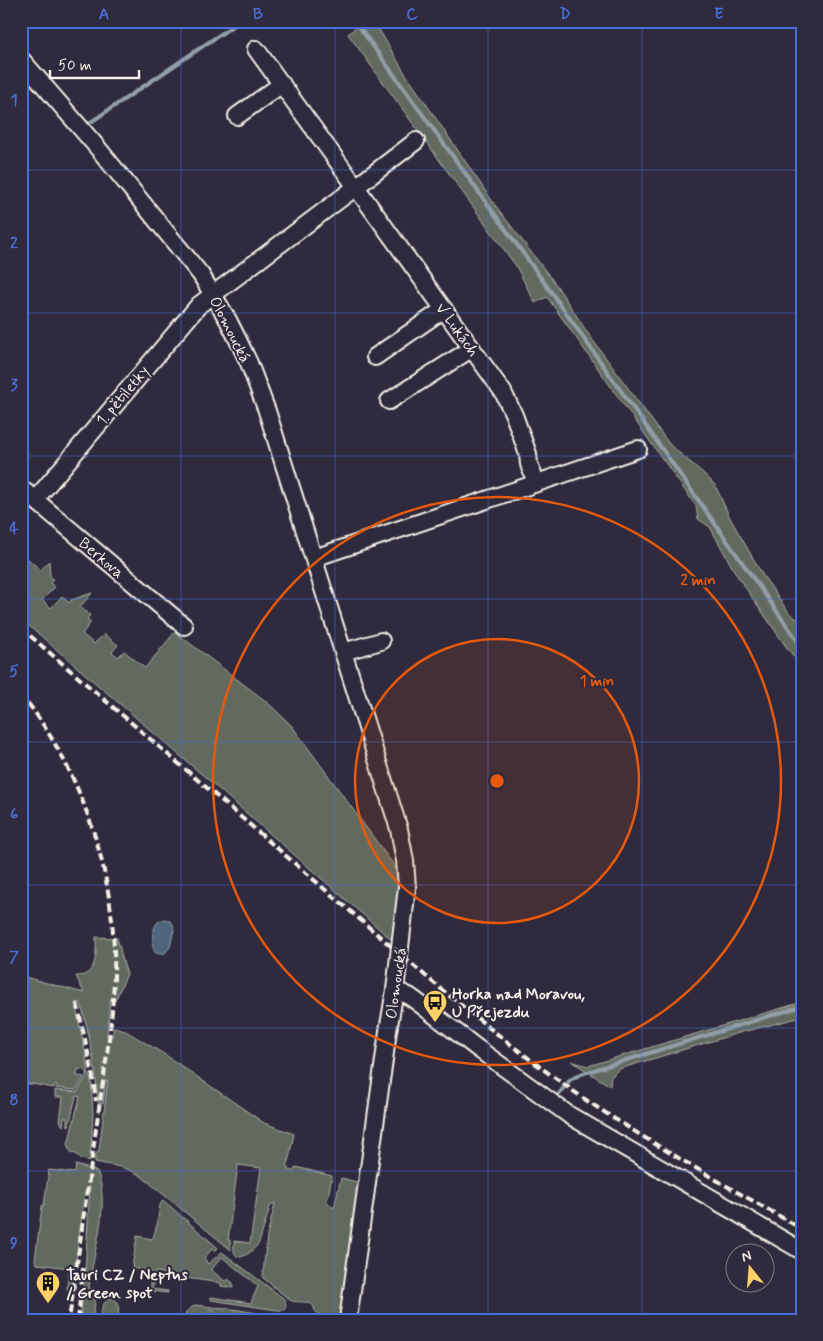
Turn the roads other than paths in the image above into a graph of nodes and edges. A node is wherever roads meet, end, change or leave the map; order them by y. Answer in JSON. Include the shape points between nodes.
{"nodes":[{"id":1,"x":256,"y":49,"type":"dead end"},
{"id":2,"x":21,"y":58,"type":"edge"},
{"id":3,"x":282,"y":84,"type":"junction"},
{"id":4,"x":237,"y":116,"type":"dead end"},
{"id":5,"x":416,"y":141,"type":"dead end"},
{"id":6,"x":356,"y":187,"type":"junction"},
{"id":7,"x":213,"y":294,"type":"junction"},
{"id":8,"x":444,"y":309,"type":"junction"},
{"id":9,"x":471,"y":349,"type":"junction"},
{"id":10,"x":375,"y":358,"type":"dead end"},
{"id":11,"x":389,"y":401,"type":"dead end"},
{"id":12,"x":638,"y":449,"type":"dead end"},
{"id":13,"x":536,"y":483,"type":"junction"},
{"id":14,"x":21,"y":488,"type":"edge"},
{"id":15,"x":35,"y":500,"type":"junction"},
{"id":16,"x":314,"y":558,"type":"junction"},
{"id":17,"x":184,"y":626,"type":"dead end"},
{"id":18,"x":381,"y":641,"type":"dead end"},
{"id":19,"x":343,"y":652,"type":"junction"},
{"id":20,"x":394,"y":990,"type":"junction"},
{"id":21,"x":802,"y":1251,"type":"edge"},
{"id":22,"x":348,"y":1320,"type":"edge"}],
"edges":[{"from":1,"to":3,"type":"street","name":"V Lukách"},
{"from":2,"to":7,"type":"street","name":"Olomoucká","via":[[97,147]]},
{"from":3,"to":4,"type":"street"},
{"from":3,"to":6,"type":"street","name":"V Lukách"},
{"from":5,"to":6,"type":"street"},
{"from":6,"to":7,"type":"street"},
{"from":6,"to":8,"type":"street","name":"V Lukách"},
{"from":7,"to":15,"type":"street","name":"1. pětiletky","via":[[192,311]]},
{"from":7,"to":16,"type":"street","name":"Olomoucká","via":[[233,329],[258,386]]},
{"from":8,"to":9,"type":"street","name":"V Lukách"},
{"from":8,"to":10,"type":"street"},
{"from":9,"to":11,"type":"street"},
{"from":9,"to":13,"type":"street","name":"V Lukách","via":[[508,402]]},
{"from":12,"to":13,"type":"street"},
{"from":13,"to":16,"type":"street"},
{"from":14,"to":15,"type":"street","name":"Berkova"},
{"from":15,"to":17,"type":"street","name":"Berkova"},
{"from":16,"to":19,"type":"street","name":"Olomoucká"},
{"from":18,"to":19,"type":"street"},
{"from":19,"to":20,"type":"street","name":"Olomoucká","via":[[403,844],[406,887]]},
{"from":20,"to":21,"type":"street","via":[[409,996],[590,1128]]},
{"from":20,"to":22,"type":"street","name":"Olomoucká"}]}
